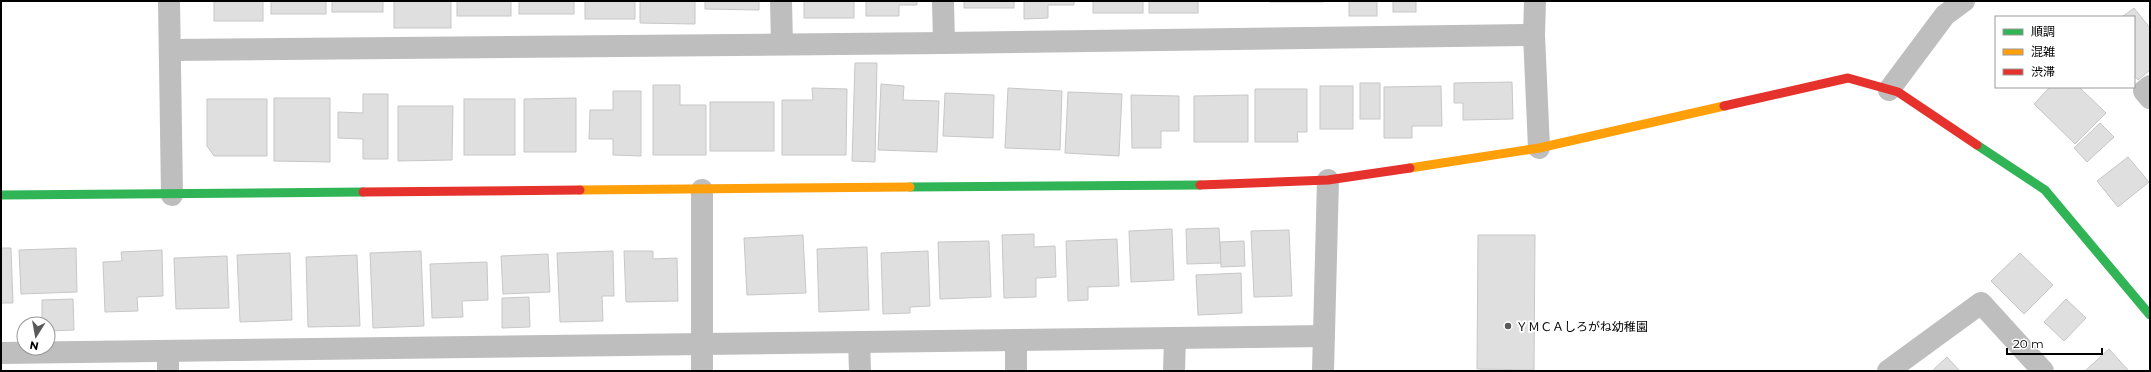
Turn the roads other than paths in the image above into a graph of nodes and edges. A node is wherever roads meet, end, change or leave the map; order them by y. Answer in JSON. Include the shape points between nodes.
{"nodes":[{"id":1,"x":169,"y":1,"type":"edge"},
{"id":2,"x":781,"y":1,"type":"edge"},
{"id":3,"x":943,"y":1,"type":"edge"},
{"id":4,"x":1535,"y":1,"type":"edge"},
{"id":5,"x":1964,"y":1,"type":"edge"},
{"id":6,"x":1534,"y":35,"type":"junction"},
{"id":7,"x":944,"y":43,"type":"junction"},
{"id":8,"x":782,"y":44,"type":"junction"},
{"id":9,"x":170,"y":50,"type":"junction"},
{"id":10,"x":2150,"y":86,"type":"edge"},
{"id":11,"x":1889,"y":90,"type":"junction"},
{"id":12,"x":2150,"y":98,"type":"edge"},
{"id":13,"x":1539,"y":148,"type":"junction"},
{"id":14,"x":1328,"y":180,"type":"junction"},
{"id":15,"x":702,"y":190,"type":"junction"},
{"id":16,"x":1,"y":195,"type":"edge"},
{"id":17,"x":172,"y":195,"type":"junction"},
{"id":18,"x":2150,"y":315,"type":"edge"},
{"id":19,"x":1324,"y":336,"type":"junction"},
{"id":20,"x":1175,"y":338,"type":"junction"},
{"id":21,"x":1016,"y":340,"type":"junction"},
{"id":22,"x":860,"y":342,"type":"junction"},
{"id":23,"x":702,"y":344,"type":"junction"},
{"id":24,"x":8,"y":359,"type":"edge"},
{"id":25,"x":168,"y":361,"type":"edge"},
{"id":26,"x":702,"y":371,"type":"edge"},
{"id":27,"x":860,"y":371,"type":"edge"},
{"id":28,"x":1016,"y":371,"type":"edge"},
{"id":29,"x":1174,"y":371,"type":"edge"},
{"id":30,"x":1324,"y":371,"type":"edge"},
{"id":31,"x":1888,"y":371,"type":"edge"},
{"id":32,"x":2043,"y":371,"type":"edge"}],
"edges":[{"from":1,"to":9,"type":"street"},
{"from":2,"to":8,"type":"street"},
{"from":3,"to":7,"type":"street"},
{"from":4,"to":6,"type":"street"},
{"from":5,"to":11,"type":"street","via":[[1946,15]]},
{"from":6,"to":7,"type":"street"},
{"from":6,"to":13,"type":"street"},
{"from":7,"to":8,"type":"street"},
{"from":8,"to":9,"type":"street"},
{"from":9,"to":17,"type":"street"},
{"from":10,"to":12,"type":"street","via":[[2144,91]]},
{"from":11,"to":13,"type":"street","via":[[1848,78]]},
{"from":11,"to":18,"type":"street","via":[[1898,92],[2045,190]]},
{"from":13,"to":14,"type":"street"},
{"from":14,"to":15,"type":"street","via":[[1204,185]]},
{"from":14,"to":19,"type":"street"},
{"from":15,"to":17,"type":"street"},
{"from":15,"to":23,"type":"street"},
{"from":16,"to":17,"type":"street"},
{"from":19,"to":20,"type":"street"},
{"from":19,"to":30,"type":"street"},
{"from":20,"to":21,"type":"street"},
{"from":20,"to":29,"type":"street"},
{"from":21,"to":22,"type":"street"},
{"from":21,"to":28,"type":"street"},
{"from":22,"to":23,"type":"street"},
{"from":22,"to":27,"type":"street"},
{"from":23,"to":25,"type":"street"},
{"from":23,"to":26,"type":"street"},
{"from":24,"to":25,"type":"street"},
{"from":31,"to":32,"type":"street","via":[[1981,303]]}]}
